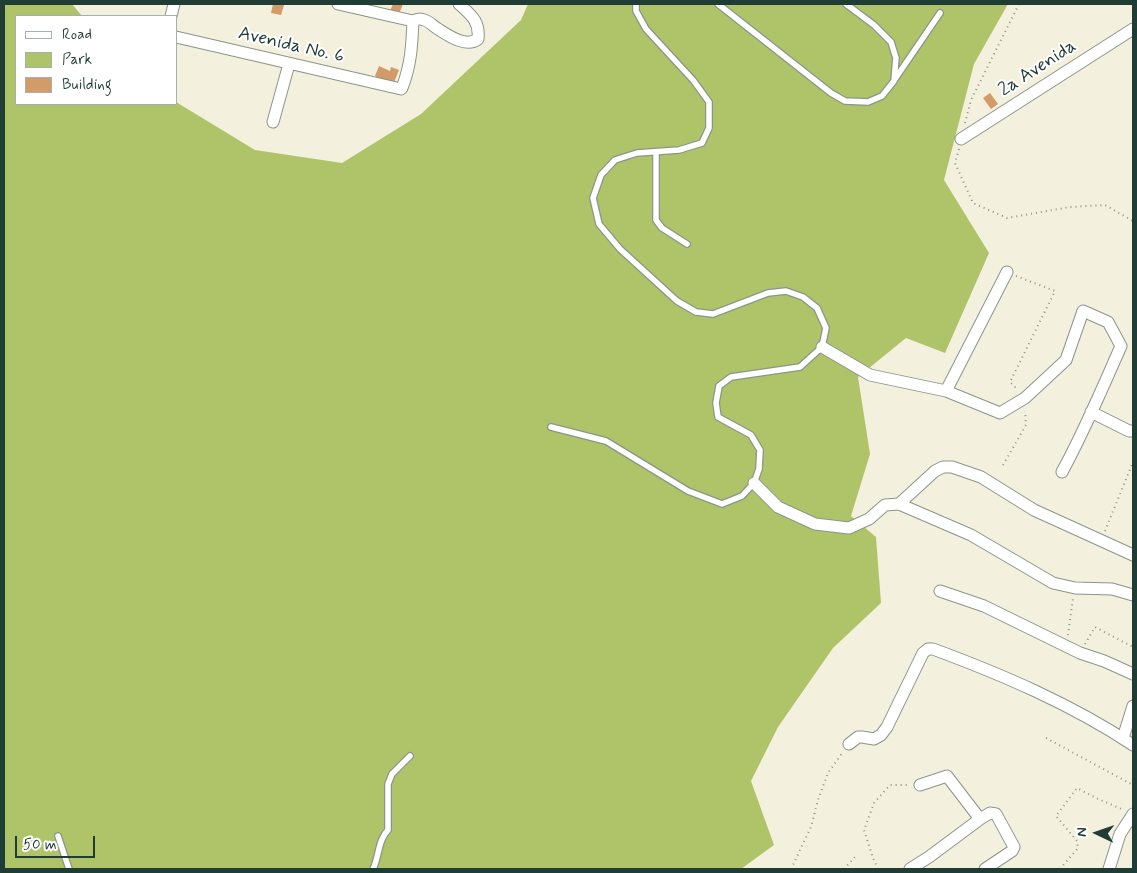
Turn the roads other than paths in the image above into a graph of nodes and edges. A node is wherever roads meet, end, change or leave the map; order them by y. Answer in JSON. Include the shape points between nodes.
{"nodes":[{"id":1,"x":338,"y":4,"type":"edge"},
{"id":2,"x":459,"y":4,"type":"edge"},
{"id":3,"x":636,"y":4,"type":"edge"},
{"id":4,"x":718,"y":4,"type":"edge"},
{"id":5,"x":846,"y":4,"type":"edge"},
{"id":6,"x":940,"y":13,"type":"dead end"},
{"id":7,"x":413,"y":21,"type":"junction"},
{"id":8,"x":1133,"y":28,"type":"edge"},
{"id":9,"x":178,"y":37,"type":"edge"},
{"id":10,"x":289,"y":64,"type":"junction"},
{"id":11,"x":894,"y":81,"type":"junction"},
{"id":12,"x":273,"y":122,"type":"dead end"},
{"id":13,"x":961,"y":139,"type":"road end"},
{"id":14,"x":656,"y":152,"type":"junction"},
{"id":15,"x":687,"y":244,"type":"dead end"},
{"id":16,"x":1007,"y":272,"type":"road end"},
{"id":17,"x":822,"y":347,"type":"junction"},
{"id":18,"x":946,"y":391,"type":"junction"},
{"id":19,"x":1091,"y":412,"type":"junction"},
{"id":20,"x":551,"y":427,"type":"dead end"},
{"id":21,"x":1133,"y":431,"type":"edge"},
{"id":22,"x":1062,"y":472,"type":"dead end"},
{"id":23,"x":754,"y":484,"type":"junction"},
{"id":24,"x":899,"y":504,"type":"junction"},
{"id":25,"x":1133,"y":555,"type":"edge"},
{"id":26,"x":940,"y":590,"type":"dead end"},
{"id":27,"x":1133,"y":595,"type":"edge"},
{"id":28,"x":1133,"y":674,"type":"edge"},
{"id":29,"x":1133,"y":706,"type":"edge"},
{"id":30,"x":1123,"y":738,"type":"junction"},
{"id":31,"x":849,"y":744,"type":"road end"},
{"id":32,"x":1133,"y":745,"type":"edge"},
{"id":33,"x":410,"y":756,"type":"dead end"},
{"id":34,"x":920,"y":785,"type":"road end"},
{"id":35,"x":1133,"y":814,"type":"edge"},
{"id":36,"x":980,"y":818,"type":"junction"},
{"id":37,"x":58,"y":836,"type":"dead end"},
{"id":38,"x":69,"y":869,"type":"edge"},
{"id":39,"x":373,"y":869,"type":"edge"},
{"id":40,"x":910,"y":869,"type":"edge"},
{"id":41,"x":985,"y":869,"type":"edge"},
{"id":42,"x":1109,"y":869,"type":"edge"}],
"edges":[{"from":1,"to":7,"type":"street"},
{"from":2,"to":7,"type":"street","via":[[477,23],[478,39],[473,42],[456,39],[425,20],[418,18]]},
{"from":3,"to":14,"type":"lane","via":[[636,11],[646,29],[709,102],[709,128],[702,144]]},
{"from":4,"to":11,"type":"lane","via":[[831,93],[845,100],[868,102],[882,96]]},
{"from":5,"to":11,"type":"lane","via":[[891,42],[896,58]]},
{"from":6,"to":11,"type":"lane"},
{"from":7,"to":10,"type":"street","name":"Avenida No. 6","via":[[412,50],[402,88]]},
{"from":8,"to":13,"type":"street","name":"2a Avenida"},
{"from":9,"to":10,"type":"street","name":"Avenida No. 6"},
{"from":10,"to":12,"type":"street"},
{"from":14,"to":15,"type":"lane","via":[[656,220],[662,228]]},
{"from":14,"to":17,"type":"lane","via":[[637,153],[615,160],[601,175],[593,198],[599,224],[620,250],[677,301],[696,312],[713,314],[768,293],[786,291],[803,296],[817,308],[826,328]]},
{"from":16,"to":18,"type":"street"},
{"from":17,"to":18,"type":"street","via":[[870,374]]},
{"from":17,"to":23,"type":"lane","via":[[800,367],[731,377],[719,386],[718,417],[751,435],[760,450]]},
{"from":18,"to":19,"type":"street","via":[[1000,413],[1024,398],[1066,360],[1083,311],[1108,322],[1121,346]]},
{"from":19,"to":21,"type":"street"},
{"from":19,"to":22,"type":"street"},
{"from":20,"to":23,"type":"lane","via":[[606,441],[688,491],[722,504],[742,496]]},
{"from":23,"to":24,"type":"street","via":[[778,507],[815,524],[849,528],[869,519],[885,505]]},
{"from":24,"to":25,"type":"street","via":[[935,471],[943,467],[952,468],[981,476],[1054,521]]},
{"from":24,"to":27,"type":"street","via":[[971,535],[1053,583],[1074,588],[1112,588]]},
{"from":26,"to":28,"type":"street","via":[[984,606],[1080,654]]},
{"from":29,"to":30,"type":"street"},
{"from":30,"to":31,"type":"street","via":[[1054,700],[979,666],[928,649],[881,735],[874,739],[858,737]]},
{"from":30,"to":32,"type":"street"},
{"from":33,"to":39,"type":"lane","via":[[392,774],[388,784],[388,830],[383,835]]},
{"from":34,"to":36,"type":"street","via":[[947,776]]},
{"from":35,"to":42,"type":"street","via":[[1120,834]]},
{"from":36,"to":40,"type":"street"},
{"from":36,"to":41,"type":"street","via":[[996,814],[1014,847],[1012,852]]},
{"from":37,"to":38,"type":"lane"}]}
